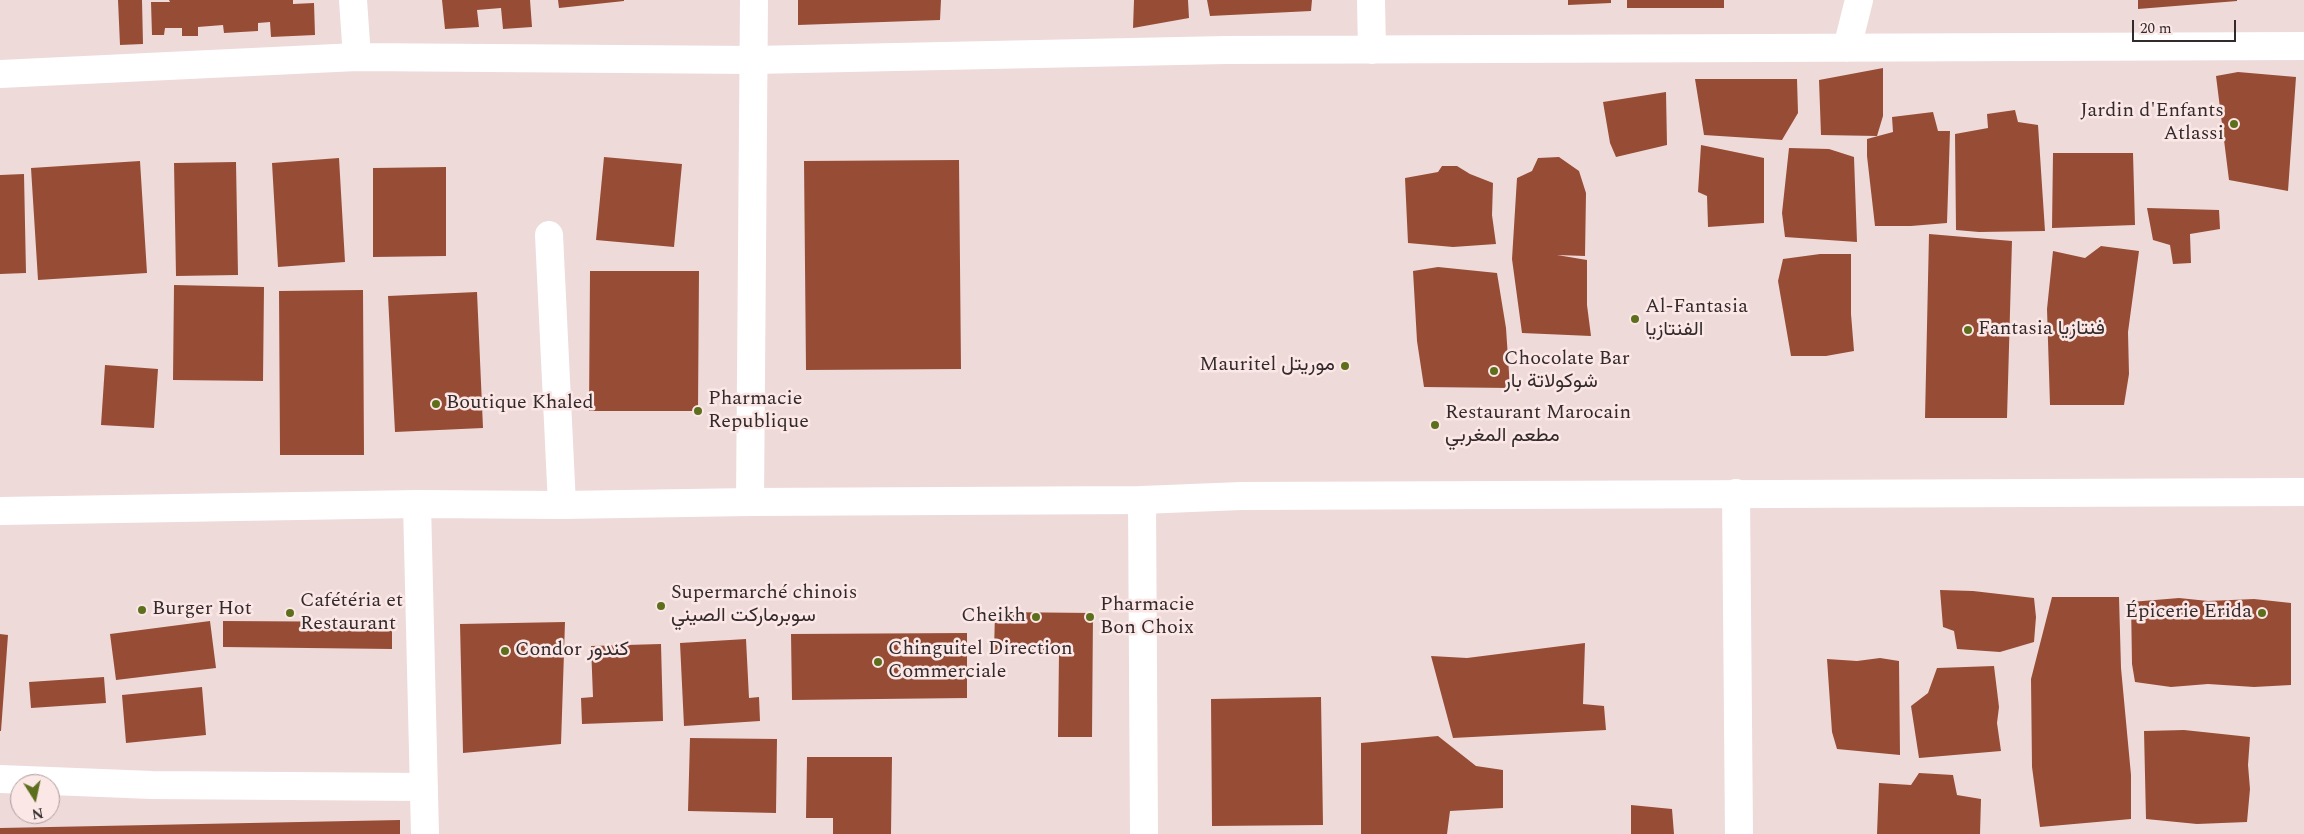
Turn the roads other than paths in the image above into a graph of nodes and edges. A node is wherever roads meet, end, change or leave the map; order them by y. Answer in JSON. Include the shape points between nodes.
{"nodes":[{"id":1,"x":353,"y":0,"type":"edge"},
{"id":2,"x":754,"y":0,"type":"edge"},
{"id":3,"x":1371,"y":0,"type":"edge"},
{"id":4,"x":1859,"y":0,"type":"edge"},
{"id":5,"x":2304,"y":46,"type":"edge"},
{"id":6,"x":1847,"y":48,"type":"junction"},
{"id":7,"x":1372,"y":50,"type":"junction"},
{"id":8,"x":357,"y":57,"type":"junction"},
{"id":9,"x":754,"y":60,"type":"junction"},
{"id":10,"x":0,"y":74,"type":"edge"},
{"id":11,"x":550,"y":235,"type":"dead end"},
{"id":12,"x":2304,"y":492,"type":"edge"},
{"id":13,"x":1736,"y":493,"type":"junction"},
{"id":14,"x":1142,"y":500,"type":"junction"},
{"id":15,"x":750,"y":502,"type":"junction"},
{"id":16,"x":417,"y":504,"type":"junction"},
{"id":17,"x":562,"y":505,"type":"junction"},
{"id":18,"x":0,"y":511,"type":"edge"},
{"id":19,"x":0,"y":780,"type":"edge"},
{"id":20,"x":424,"y":787,"type":"junction"},
{"id":21,"x":425,"y":834,"type":"edge"},
{"id":22,"x":1144,"y":834,"type":"edge"},
{"id":23,"x":1739,"y":834,"type":"edge"}],
"edges":[{"from":1,"to":8,"type":"street"},
{"from":2,"to":9,"type":"street"},
{"from":3,"to":7,"type":"street"},
{"from":4,"to":6,"type":"street"},
{"from":5,"to":6,"type":"street"},
{"from":6,"to":7,"type":"street"},
{"from":7,"to":9,"type":"street"},
{"from":8,"to":9,"type":"street"},
{"from":8,"to":10,"type":"street"},
{"from":9,"to":15,"type":"street"},
{"from":11,"to":17,"type":"street"},
{"from":12,"to":13,"type":"street"},
{"from":13,"to":14,"type":"street","via":[[1251,496]]},
{"from":13,"to":23,"type":"street"},
{"from":14,"to":15,"type":"street"},
{"from":14,"to":22,"type":"street"},
{"from":15,"to":17,"type":"street"},
{"from":16,"to":17,"type":"street"},
{"from":16,"to":18,"type":"street"},
{"from":16,"to":20,"type":"street"},
{"from":19,"to":20,"type":"street"},
{"from":20,"to":21,"type":"street"}]}
